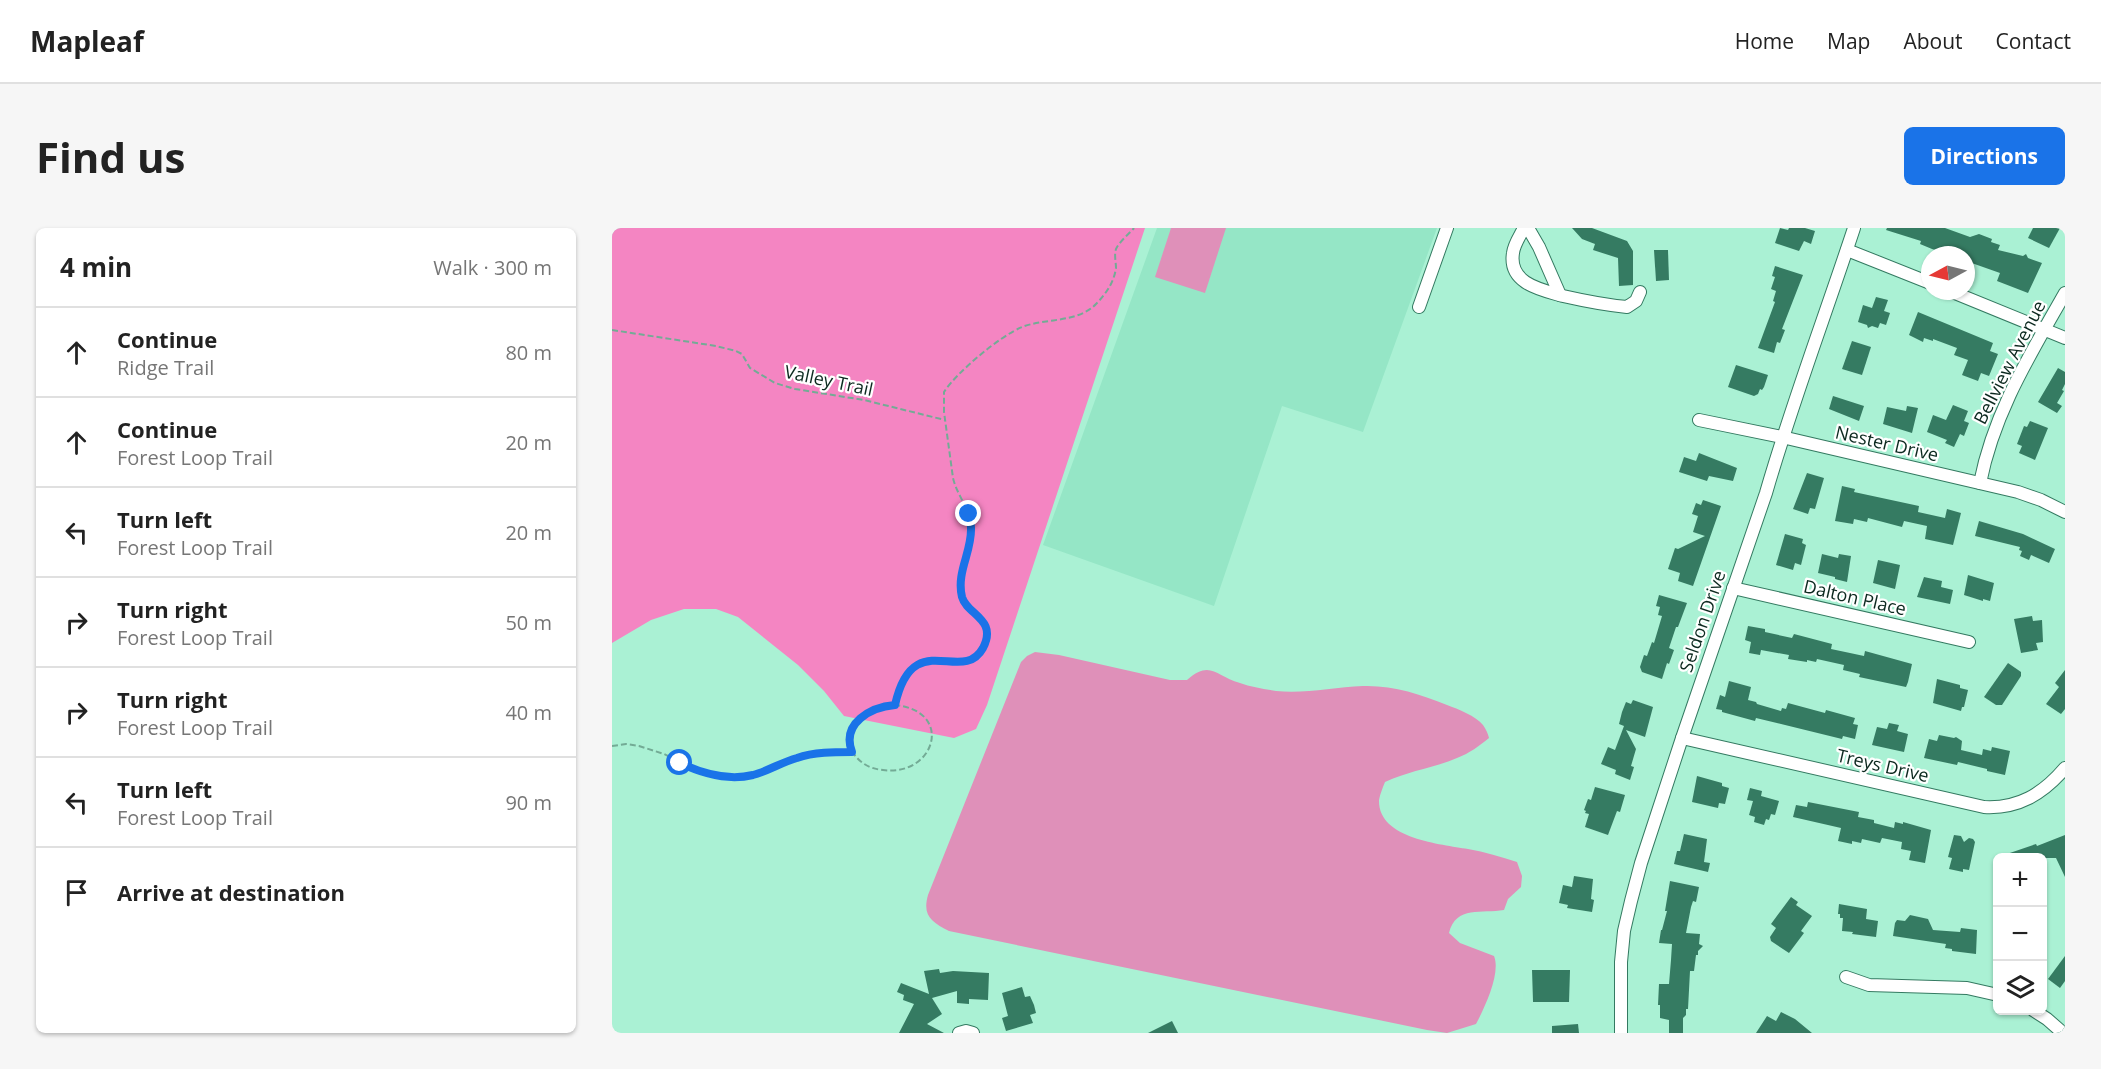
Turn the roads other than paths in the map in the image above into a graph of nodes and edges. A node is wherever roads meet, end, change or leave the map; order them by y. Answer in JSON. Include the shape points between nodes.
{"nodes":[{"id":1,"x":1447,"y":228,"type":"edge"},
{"id":2,"x":1526,"y":228,"type":"edge"},
{"id":3,"x":1854,"y":228,"type":"edge"},
{"id":4,"x":1847,"y":250,"type":"junction"},
{"id":5,"x":1921,"y":279,"type":"edge"},
{"id":6,"x":1640,"y":292,"type":"dead end"},
{"id":7,"x":2065,"y":293,"type":"edge"},
{"id":8,"x":1560,"y":295,"type":"junction"},
{"id":9,"x":1972,"y":300,"type":"edge"},
{"id":10,"x":1419,"y":307,"type":"dead end"},
{"id":11,"x":2045,"y":329,"type":"junction"},
{"id":12,"x":2065,"y":338,"type":"edge"},
{"id":13,"x":1698,"y":420,"type":"dead end"},
{"id":14,"x":1782,"y":437,"type":"junction"},
{"id":15,"x":1980,"y":483,"type":"junction"},
{"id":16,"x":2065,"y":512,"type":"edge"},
{"id":17,"x":1732,"y":588,"type":"junction"},
{"id":18,"x":1969,"y":642,"type":"dead end"},
{"id":19,"x":1682,"y":738,"type":"junction"},
{"id":20,"x":2065,"y":768,"type":"edge"},
{"id":21,"x":1846,"y":977,"type":"dead end"},
{"id":22,"x":1993,"y":994,"type":"edge"},
{"id":23,"x":2040,"y":1015,"type":"edge"},
{"id":24,"x":959,"y":1033,"type":"edge"},
{"id":25,"x":973,"y":1033,"type":"edge"},
{"id":26,"x":1622,"y":1033,"type":"edge"},
{"id":27,"x":2063,"y":1033,"type":"edge"}],
"edges":[{"from":1,"to":10,"type":"street"},
{"from":2,"to":8,"type":"street"},
{"from":2,"to":8,"type":"street","via":[[1512,253],[1515,272],[1527,284]]},
{"from":3,"to":4,"type":"street","name":"Seldon Drive"},
{"from":4,"to":5,"type":"street"},
{"from":4,"to":14,"type":"street","name":"Seldon Drive"},
{"from":6,"to":8,"type":"street","via":[[1627,307]]},
{"from":7,"to":11,"type":"street","name":"Bellview Avenue"},
{"from":9,"to":11,"type":"street"},
{"from":11,"to":12,"type":"street"},
{"from":11,"to":15,"type":"street","name":"Bellview Avenue","via":[[1999,417]]},
{"from":13,"to":14,"type":"street","name":"Nester Drive"},
{"from":14,"to":15,"type":"street","name":"Nester Drive"},
{"from":14,"to":17,"type":"street","name":"Seldon Drive"},
{"from":15,"to":16,"type":"street","name":"Nester Drive","via":[[2018,492]]},
{"from":17,"to":18,"type":"street","name":"Dalton Place"},
{"from":17,"to":19,"type":"street","name":"Seldon Drive"},
{"from":19,"to":20,"type":"street","name":"Treys Drive","via":[[1984,807],[2029,799]]},
{"from":19,"to":26,"type":"street","name":"Seldon Drive","via":[[1641,863],[1624,931]]},
{"from":21,"to":22,"type":"street","via":[[1869,985],[1967,988]]},
{"from":23,"to":27,"type":"street"},
{"from":24,"to":25,"type":"street"}]}
